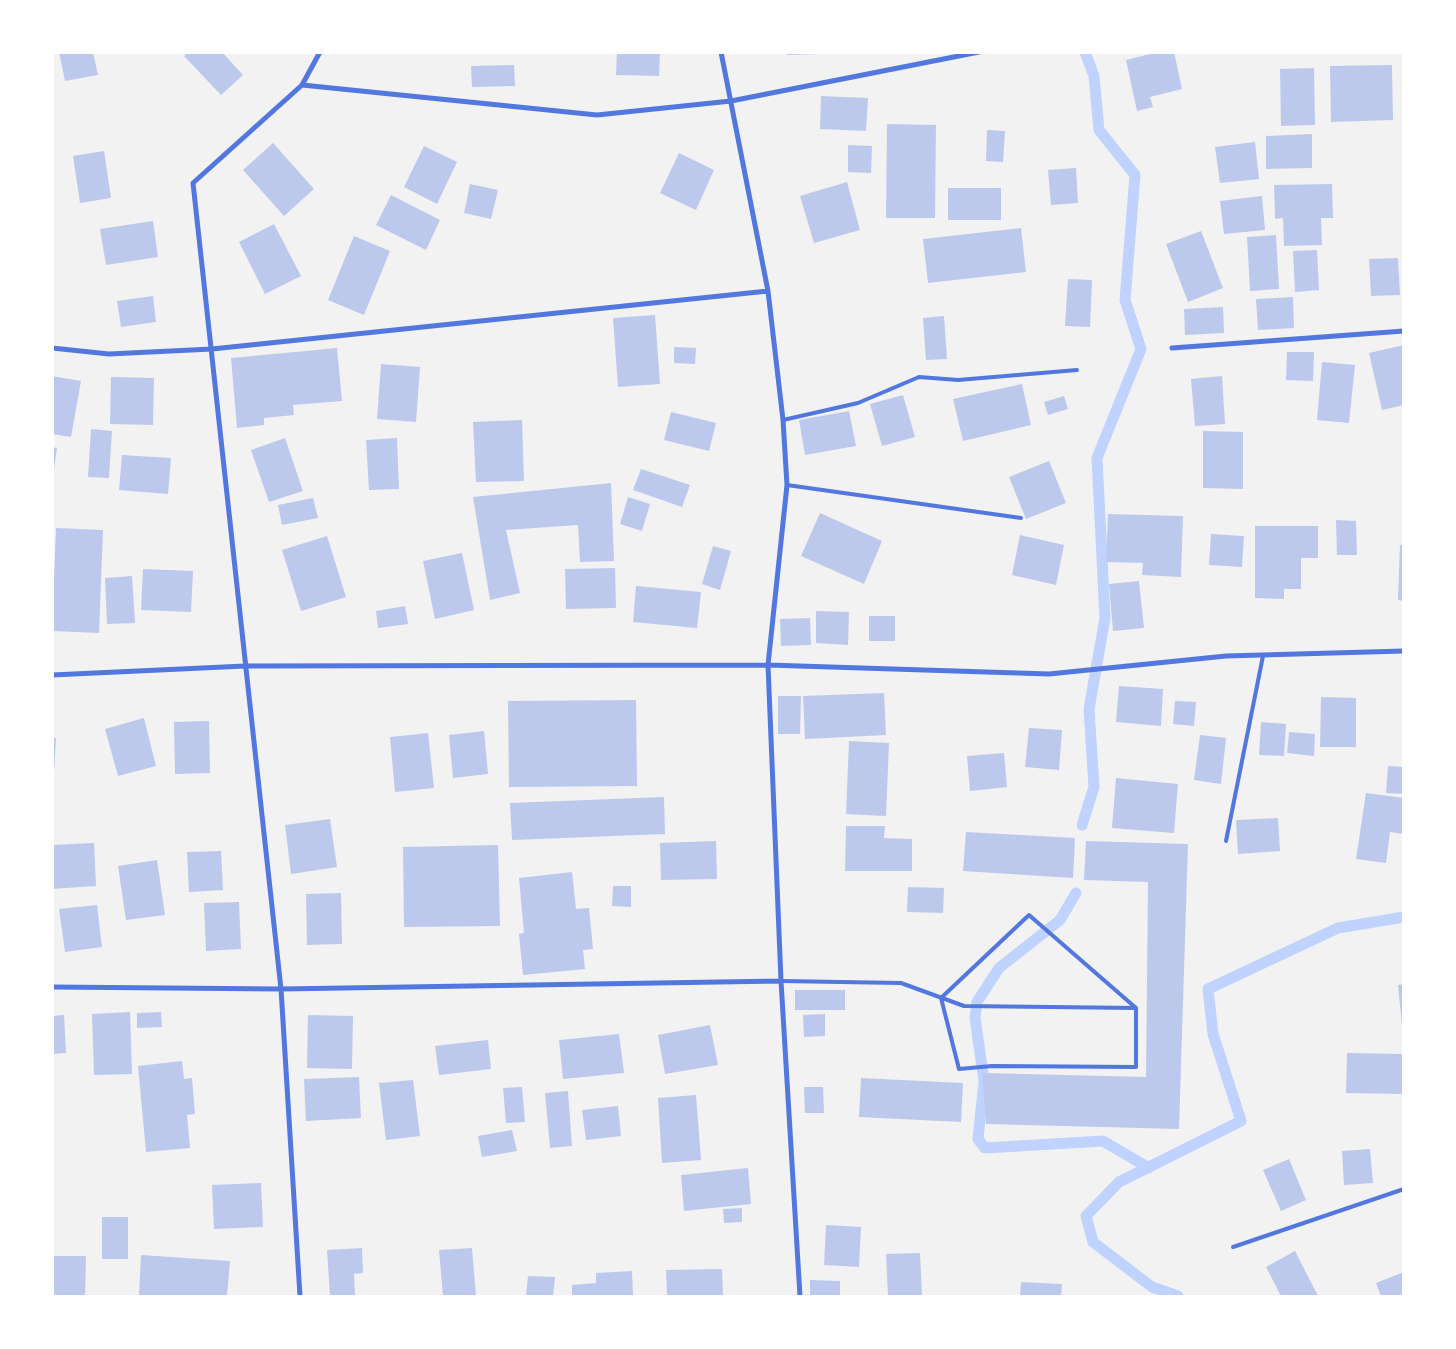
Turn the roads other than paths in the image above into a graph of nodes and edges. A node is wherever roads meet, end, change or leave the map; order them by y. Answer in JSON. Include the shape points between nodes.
{"nodes":[{"id":1,"x":320,"y":52,"type":"edge"},
{"id":2,"x":721,"y":52,"type":"edge"},
{"id":3,"x":979,"y":52,"type":"edge"},
{"id":4,"x":302,"y":85,"type":"junction"},
{"id":5,"x":731,"y":101,"type":"junction"},
{"id":6,"x":768,"y":291,"type":"junction"},
{"id":7,"x":1404,"y":331,"type":"edge"},
{"id":8,"x":52,"y":348,"type":"edge"},
{"id":9,"x":1172,"y":348,"type":"dead end"},
{"id":10,"x":212,"y":349,"type":"junction"},
{"id":11,"x":1077,"y":370,"type":"dead end"},
{"id":12,"x":783,"y":420,"type":"junction"},
{"id":13,"x":787,"y":485,"type":"junction"},
{"id":14,"x":1020,"y":518,"type":"dead end"},
{"id":15,"x":1404,"y":652,"type":"edge"},
{"id":16,"x":1263,"y":656,"type":"junction"},
{"id":17,"x":768,"y":665,"type":"junction"},
{"id":18,"x":246,"y":666,"type":"junction"},
{"id":19,"x":52,"y":675,"type":"edge"},
{"id":20,"x":1226,"y":842,"type":"dead end"},
{"id":21,"x":781,"y":981,"type":"junction"},
{"id":22,"x":52,"y":987,"type":"edge"},
{"id":23,"x":280,"y":989,"type":"junction"},
{"id":24,"x":941,"y":998,"type":"junction"},
{"id":25,"x":1136,"y":1008,"type":"junction"},
{"id":26,"x":1404,"y":1189,"type":"edge"},
{"id":27,"x":1233,"y":1247,"type":"dead end"},
{"id":28,"x":300,"y":1296,"type":"edge"},
{"id":29,"x":800,"y":1296,"type":"edge"}],
"edges":[{"from":1,"to":4,"type":"street"},
{"from":2,"to":5,"type":"street"},
{"from":3,"to":5,"type":"street"},
{"from":4,"to":5,"type":"street","via":[[597,115]]},
{"from":4,"to":10,"type":"street","via":[[193,183]]},
{"from":5,"to":6,"type":"street"},
{"from":6,"to":10,"type":"street"},
{"from":6,"to":12,"type":"street"},
{"from":7,"to":9,"type":"street"},
{"from":8,"to":10,"type":"street","via":[[109,354]]},
{"from":10,"to":18,"type":"street"},
{"from":11,"to":12,"type":"lane","via":[[958,380],[919,377],[858,403]]},
{"from":12,"to":13,"type":"street"},
{"from":13,"to":14,"type":"lane"},
{"from":13,"to":17,"type":"street"},
{"from":15,"to":16,"type":"street"},
{"from":16,"to":17,"type":"street","via":[[1226,656],[1050,674]]},
{"from":16,"to":20,"type":"lane"},
{"from":17,"to":18,"type":"street"},
{"from":17,"to":21,"type":"street"},
{"from":18,"to":19,"type":"street"},
{"from":18,"to":23,"type":"street"},
{"from":21,"to":23,"type":"street"},
{"from":21,"to":24,"type":"lane","via":[[901,983]]},
{"from":21,"to":29,"type":"street"},
{"from":22,"to":23,"type":"street"},
{"from":23,"to":28,"type":"street"},
{"from":24,"to":25,"type":"lane","via":[[964,1006]]},
{"from":24,"to":25,"type":"lane","via":[[1029,915]]},
{"from":24,"to":25,"type":"lane","via":[[959,1069],[992,1066],[1136,1067]]},
{"from":26,"to":27,"type":"lane"}]}
